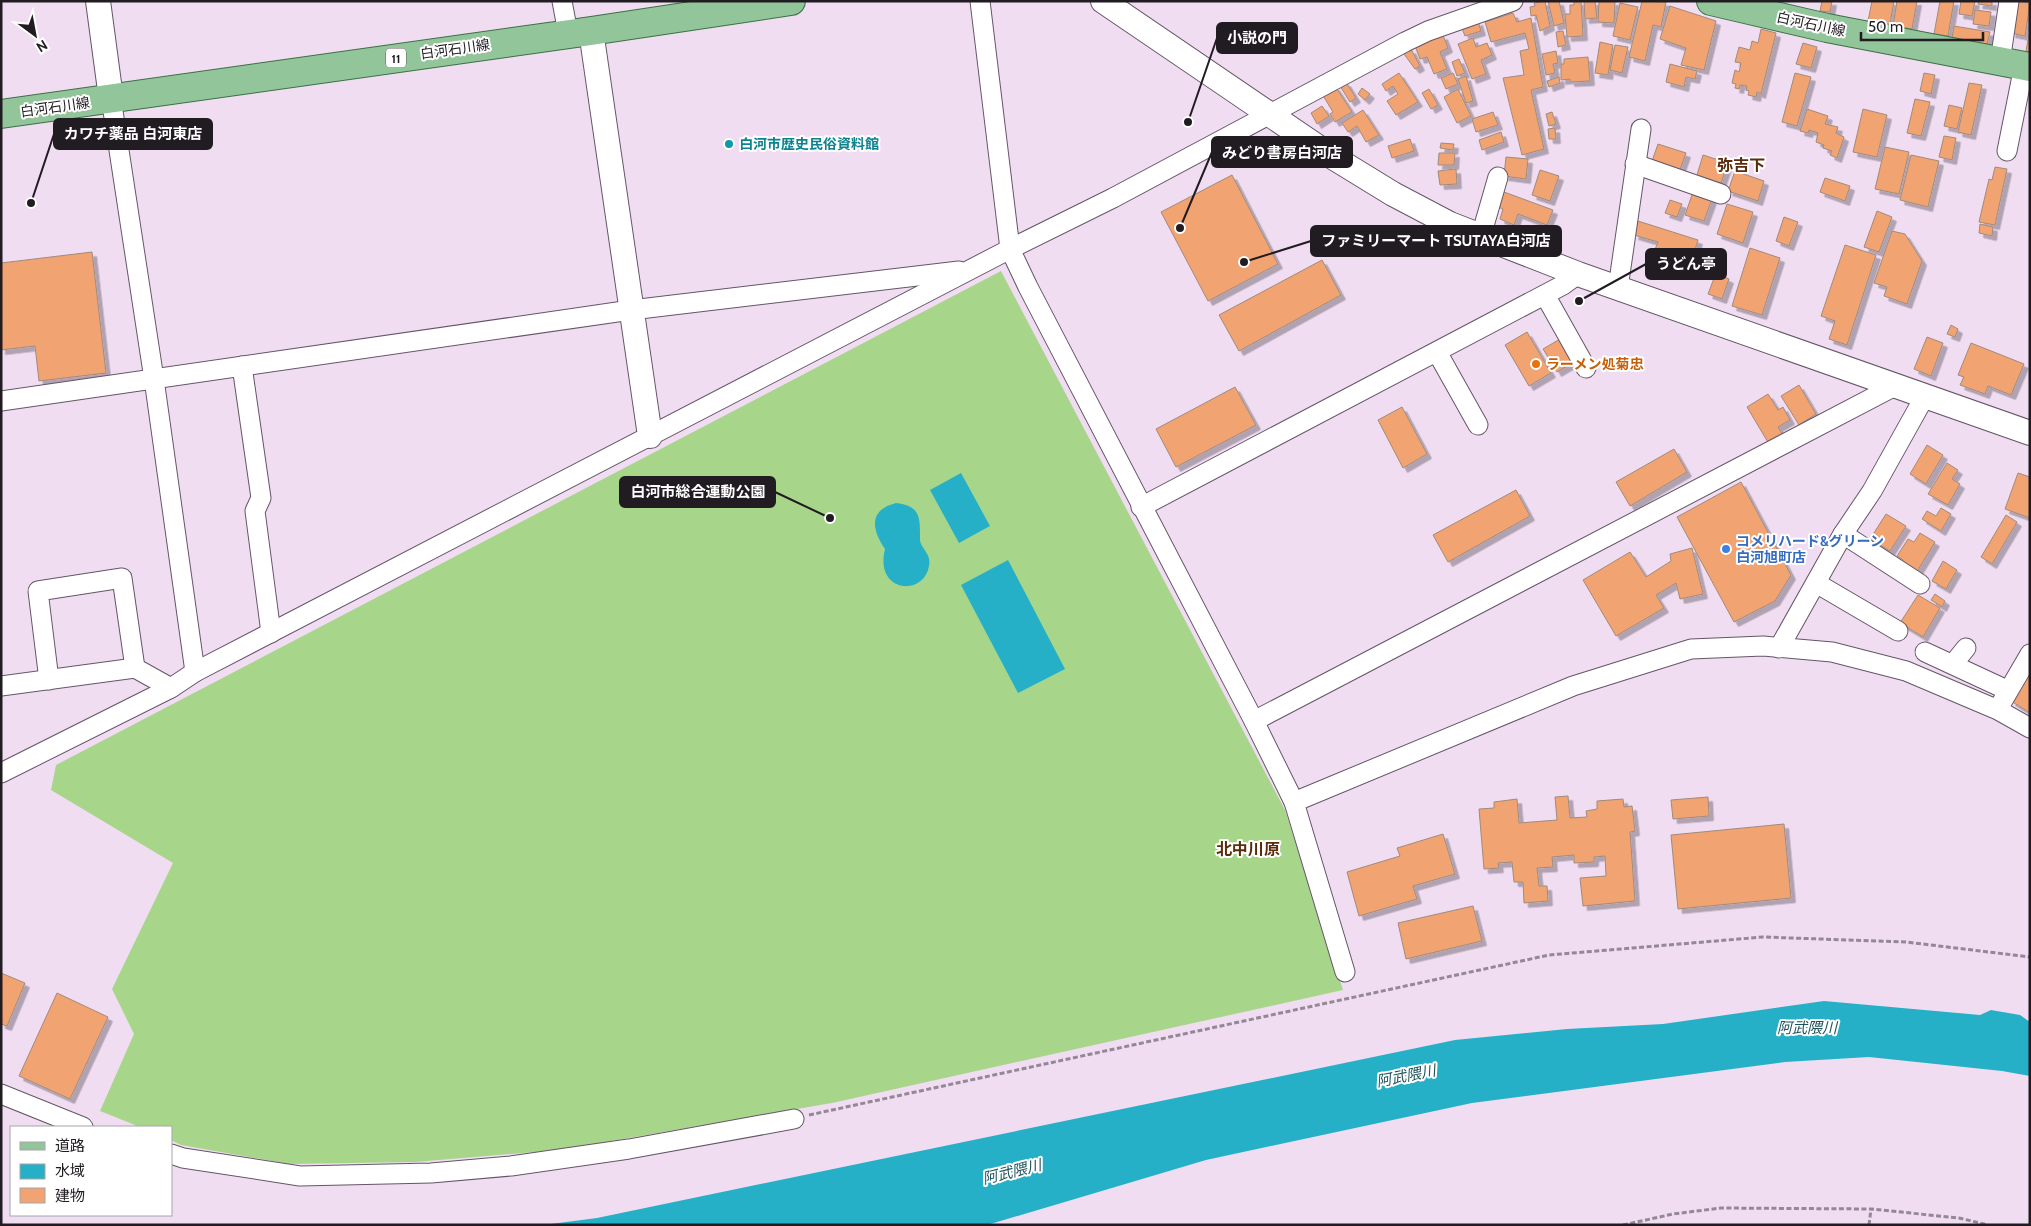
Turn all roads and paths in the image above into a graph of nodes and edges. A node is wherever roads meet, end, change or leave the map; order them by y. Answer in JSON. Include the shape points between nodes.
{"nodes":[{"id":1,"x":98,"y":1,"type":"edge"},
{"id":2,"x":562,"y":1,"type":"edge"},
{"id":3,"x":791,"y":1,"type":"edge"},
{"id":4,"x":980,"y":1,"type":"edge"},
{"id":5,"x":1103,"y":1,"type":"edge"},
{"id":6,"x":1513,"y":1,"type":"edge"},
{"id":7,"x":1711,"y":1,"type":"edge"},
{"id":8,"x":2009,"y":1,"type":"edge"},
{"id":9,"x":689,"y":8,"type":"edge"},
{"id":10,"x":580,"y":32,"type":"junction"},
{"id":11,"x":2018,"y":65,"type":"edge"},
{"id":12,"x":111,"y":98,"type":"junction"},
{"id":13,"x":1,"y":114,"type":"edge"},
{"id":14,"x":1268,"y":114,"type":"junction"},
{"id":15,"x":1641,"y":129,"type":"dead end"},
{"id":16,"x":2007,"y":151,"type":"dead end"},
{"id":17,"x":1636,"y":164,"type":"junction"},
{"id":18,"x":1498,"y":177,"type":"dead end"},
{"id":19,"x":1721,"y":194,"type":"dead end"},
{"id":20,"x":1481,"y":236,"type":"junction"},
{"id":21,"x":1010,"y":249,"type":"junction"},
{"id":22,"x":971,"y":270,"type":"junction"},
{"id":23,"x":1578,"y":274,"type":"junction"},
{"id":24,"x":1618,"y":288,"type":"junction"},
{"id":25,"x":1545,"y":295,"type":"junction"},
{"id":26,"x":631,"y":310,"type":"junction"},
{"id":27,"x":1437,"y":352,"type":"junction"},
{"id":28,"x":242,"y":366,"type":"junction"},
{"id":29,"x":1586,"y":368,"type":"dead end"},
{"id":30,"x":154,"y":379,"type":"junction"},
{"id":31,"x":1895,"y":386,"type":"junction"},
{"id":32,"x":1925,"y":396,"type":"junction"},
{"id":33,"x":1,"y":401,"type":"edge"},
{"id":34,"x":1478,"y":425,"type":"dead end"},
{"id":35,"x":2030,"y":433,"type":"edge"},
{"id":36,"x":650,"y":436,"type":"junction"},
{"id":37,"x":1141,"y":508,"type":"junction"},
{"id":38,"x":1843,"y":534,"type":"junction"},
{"id":39,"x":1816,"y":583,"type":"junction"},
{"id":40,"x":1920,"y":584,"type":"dead end"},
{"id":41,"x":1898,"y":630,"type":"dead end"},
{"id":42,"x":271,"y":634,"type":"junction"},
{"id":43,"x":1779,"y":648,"type":"junction"},
{"id":44,"x":1966,"y":648,"type":"dead end"},
{"id":45,"x":1925,"y":652,"type":"dead end"},
{"id":46,"x":2030,"y":654,"type":"edge"},
{"id":47,"x":1953,"y":664,"type":"junction"},
{"id":48,"x":135,"y":668,"type":"junction"},
{"id":49,"x":195,"y":672,"type":"junction"},
{"id":50,"x":49,"y":680,"type":"junction"},
{"id":51,"x":1,"y":686,"type":"edge"},
{"id":52,"x":171,"y":688,"type":"junction"},
{"id":53,"x":2008,"y":690,"type":"junction"},
{"id":54,"x":1998,"y":710,"type":"junction"},
{"id":55,"x":1254,"y":721,"type":"junction"},
{"id":56,"x":2030,"y":728,"type":"edge"},
{"id":57,"x":1,"y":773,"type":"edge"},
{"id":58,"x":1294,"y":802,"type":"junction"},
{"id":59,"x":2030,"y":957,"type":"edge"},
{"id":60,"x":1345,"y":972,"type":"dead end"},
{"id":61,"x":1,"y":1094,"type":"edge"},
{"id":62,"x":794,"y":1119,"type":"joint"},
{"id":63,"x":81,"y":1126,"type":"edge"},
{"id":64,"x":172,"y":1154,"type":"edge"},
{"id":65,"x":1871,"y":1209,"type":"junction"},
{"id":66,"x":1623,"y":1225,"type":"edge"},
{"id":67,"x":1869,"y":1225,"type":"edge"},
{"id":68,"x":1988,"y":1225,"type":"edge"}],
"edges":[{"from":1,"to":12,"type":"street"},
{"from":2,"to":10,"type":"street"},
{"from":3,"to":9,"type":"main road","name":"白河石川線","number":"11"},
{"from":4,"to":21,"type":"street"},
{"from":5,"to":14,"type":"street"},
{"from":6,"to":14,"type":"street","via":[[1428,31]]},
{"from":7,"to":11,"type":"main road","name":"白河石川線","via":[[1827,28]]},
{"from":8,"to":11,"type":"street"},
{"from":9,"to":10,"type":"main road","name":"白河石川線","number":"11"},
{"from":10,"to":12,"type":"main road","name":"白河石川線","number":"11"},
{"from":10,"to":26,"type":"street"},
{"from":11,"to":16,"type":"street"},
{"from":12,"to":13,"type":"main road","name":"白河石川線","number":"11"},
{"from":12,"to":30,"type":"street"},
{"from":14,"to":20,"type":"street","via":[[1393,194],[1450,224]]},
{"from":14,"to":21,"type":"street","via":[[1113,198]]},
{"from":15,"to":17,"type":"street"},
{"from":17,"to":19,"type":"street"},
{"from":17,"to":24,"type":"street"},
{"from":18,"to":20,"type":"street"},
{"from":20,"to":23,"type":"street"},
{"from":21,"to":22,"type":"street"},
{"from":21,"to":37,"type":"street"},
{"from":22,"to":26,"type":"street"},
{"from":22,"to":36,"type":"street"},
{"from":23,"to":24,"type":"street"},
{"from":23,"to":25,"type":"street"},
{"from":24,"to":31,"type":"street"},
{"from":25,"to":27,"type":"street"},
{"from":25,"to":29,"type":"street"},
{"from":26,"to":28,"type":"street"},
{"from":26,"to":36,"type":"street"},
{"from":27,"to":34,"type":"street"},
{"from":27,"to":37,"type":"street"},
{"from":28,"to":30,"type":"street"},
{"from":28,"to":42,"type":"street","via":[[261,498],[254,511]]},
{"from":30,"to":33,"type":"street"},
{"from":30,"to":49,"type":"street"},
{"from":31,"to":32,"type":"street"},
{"from":31,"to":55,"type":"street"},
{"from":32,"to":35,"type":"street"},
{"from":32,"to":38,"type":"street","via":[[1872,491]]},
{"from":36,"to":42,"type":"street"},
{"from":37,"to":55,"type":"street"},
{"from":38,"to":39,"type":"street"},
{"from":38,"to":40,"type":"street"},
{"from":39,"to":41,"type":"street"},
{"from":39,"to":43,"type":"street"},
{"from":42,"to":49,"type":"street"},
{"from":43,"to":54,"type":"street","via":[[1832,652],[1906,671]]},
{"from":43,"to":58,"type":"street","via":[[1691,649],[1582,683]]},
{"from":44,"to":47,"type":"street"},
{"from":45,"to":47,"type":"street"},
{"from":46,"to":53,"type":"street"},
{"from":47,"to":53,"type":"street"},
{"from":48,"to":50,"type":"street"},
{"from":48,"to":50,"type":"street","via":[[122,578],[38,591]]},
{"from":48,"to":52,"type":"street"},
{"from":49,"to":52,"type":"street"},
{"from":50,"to":51,"type":"street"},
{"from":52,"to":57,"type":"street"},
{"from":53,"to":54,"type":"street"},
{"from":54,"to":56,"type":"street"},
{"from":55,"to":58,"type":"street"},
{"from":58,"to":60,"type":"street"},
{"from":59,"to":62,"type":"path","via":[[1906,942],[1762,937],[1549,955]]},
{"from":61,"to":63,"type":"street"},
{"from":62,"to":64,"type":"street","via":[[629,1150],[431,1173],[300,1176]]},
{"from":65,"to":66,"type":"path","via":[[1721,1208]]},
{"from":65,"to":67,"type":"path"},
{"from":65,"to":68,"type":"path","via":[[1959,1218]]}]}
